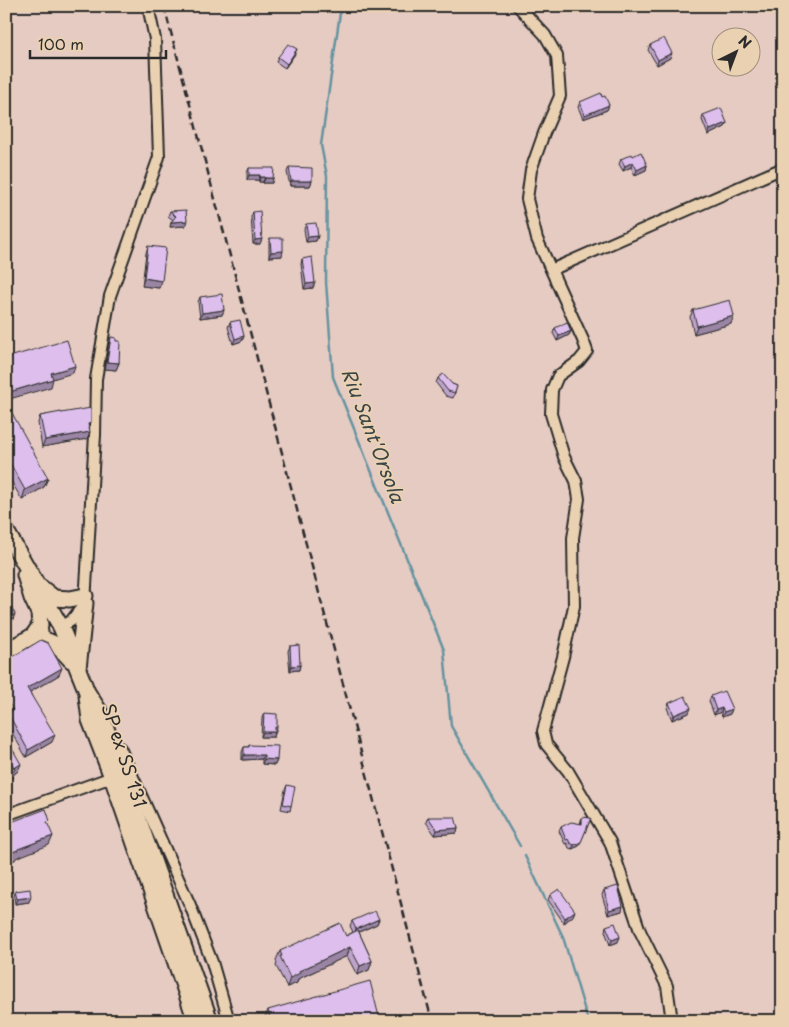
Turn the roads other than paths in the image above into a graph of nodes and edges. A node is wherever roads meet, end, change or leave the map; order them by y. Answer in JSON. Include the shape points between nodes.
{"nodes":[{"id":1,"x":148,"y":6,"type":"edge"},
{"id":2,"x":518,"y":6,"type":"edge"},
{"id":3,"x":783,"y":168,"type":"edge"},
{"id":4,"x":551,"y":270,"type":"junction"},
{"id":5,"x":6,"y":531,"type":"edge"},
{"id":6,"x":15,"y":547,"type":"junction"},
{"id":7,"x":39,"y":587,"type":"junction"},
{"id":8,"x":85,"y":599,"type":"junction"},
{"id":9,"x":61,"y":626,"type":"junction"},
{"id":10,"x":33,"y":636,"type":"junction"},
{"id":11,"x":6,"y":651,"type":"edge"},
{"id":12,"x":77,"y":668,"type":"junction"},
{"id":13,"x":87,"y":692,"type":"junction"},
{"id":14,"x":112,"y":746,"type":"junction"},
{"id":15,"x":112,"y":777,"type":"junction"},
{"id":16,"x":6,"y":815,"type":"edge"},
{"id":17,"x":196,"y":1021,"type":"edge"},
{"id":18,"x":210,"y":1021,"type":"edge"},
{"id":19,"x":229,"y":1021,"type":"edge"},
{"id":20,"x":672,"y":1021,"type":"edge"}],
"edges":[{"from":1,"to":8,"type":"street","via":[[156,39],[159,157],[110,296],[102,342],[96,379]]},
{"from":2,"to":4,"type":"street","via":[[545,35],[557,56],[560,96],[531,170],[527,200],[536,239]]},
{"from":3,"to":4,"type":"street"},
{"from":4,"to":20,"type":"street","via":[[587,351],[579,362],[558,376],[552,390],[551,414],[564,457],[576,481],[579,499],[573,538],[574,606],[543,731],[546,744],[568,771],[610,842],[640,931],[667,986]]},
{"from":5,"to":6,"type":"main road"},
{"from":6,"to":7,"type":"main road"},
{"from":6,"to":10,"type":"main road","via":[[39,613],[40,626]]},
{"from":7,"to":8,"type":"main road","via":[[54,598]]},
{"from":7,"to":9,"type":"main road"},
{"from":8,"to":9,"type":"street","via":[[71,621]]},
{"from":8,"to":12,"type":"main road"},
{"from":9,"to":10,"type":"main road"},
{"from":9,"to":12,"type":"main road"},
{"from":10,"to":11,"type":"main road"},
{"from":10,"to":12,"type":"main road","via":[[56,645]]},
{"from":12,"to":13,"type":"main road"},
{"from":13,"to":14,"type":"main road","name":"SP ex SS 131","via":[[101,714]]},
{"from":13,"to":15,"type":"main road","name":"SP ex SS 131","via":[[90,720]]},
{"from":14,"to":18,"type":"main road","name":"SP ex SS 131"},
{"from":14,"to":19,"type":"street","via":[[118,746],[125,759],[179,878],[212,962]]},
{"from":15,"to":16,"type":"street"},
{"from":15,"to":17,"type":"main road","name":"SP ex SS 131"}]}
